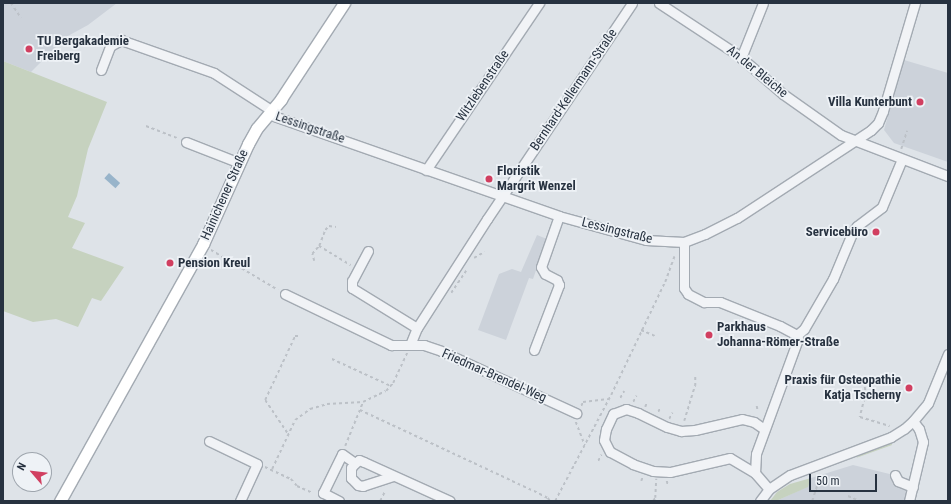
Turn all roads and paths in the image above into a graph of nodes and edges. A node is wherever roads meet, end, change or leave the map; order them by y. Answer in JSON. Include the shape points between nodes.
{"nodes":[{"id":1,"x":10,"y":3,"type":"edge"},
{"id":2,"x":344,"y":3,"type":"edge"},
{"id":3,"x":539,"y":3,"type":"edge"},
{"id":4,"x":632,"y":3,"type":"edge"},
{"id":5,"x":660,"y":3,"type":"edge"},
{"id":6,"x":763,"y":3,"type":"edge"},
{"id":7,"x":915,"y":3,"type":"edge"},
{"id":8,"x":21,"y":18,"type":"dead end"},
{"id":9,"x":741,"y":58,"type":"junction"},
{"id":10,"x":101,"y":70,"type":"dead end"},
{"id":11,"x":270,"y":112,"type":"junction"},
{"id":12,"x":146,"y":126,"type":"dead end"},
{"id":13,"x":907,"y":131,"type":"dead end"},
{"id":14,"x":854,"y":141,"type":"junction"},
{"id":15,"x":186,"y":142,"type":"joint"},
{"id":16,"x":900,"y":158,"type":"junction"},
{"id":17,"x":240,"y":163,"type":"junction"},
{"id":18,"x":426,"y":170,"type":"junction"},
{"id":19,"x":948,"y":176,"type":"edge"},
{"id":20,"x":502,"y":196,"type":"junction"},
{"id":21,"x":559,"y":216,"type":"junction"},
{"id":22,"x":336,"y":227,"type":"dead end"},
{"id":23,"x":682,"y":242,"type":"junction"},
{"id":24,"x":202,"y":245,"type":"junction"},
{"id":25,"x":319,"y":246,"type":"junction"},
{"id":26,"x":368,"y":251,"type":"dead end"},
{"id":27,"x":314,"y":261,"type":"dead end"},
{"id":28,"x":358,"y":269,"type":"junction"},
{"id":29,"x":285,"y":294,"type":"joint"},
{"id":30,"x":417,"y":328,"type":"junction"},
{"id":31,"x":641,"y":330,"type":"junction"},
{"id":32,"x":797,"y":335,"type":"junction"},
{"id":33,"x":298,"y":336,"type":"dead end"},
{"id":34,"x":655,"y":336,"type":"dead end"},
{"id":35,"x":410,"y":344,"type":"junction"},
{"id":36,"x":534,"y":350,"type":"dead end"},
{"id":37,"x":948,"y":354,"type":"edge"},
{"id":38,"x":332,"y":359,"type":"dead end"},
{"id":39,"x":695,"y":376,"type":"dead end"},
{"id":40,"x":391,"y":386,"type":"junction"},
{"id":41,"x":865,"y":387,"type":"dead end"},
{"id":42,"x":624,"y":391,"type":"dead end"},
{"id":43,"x":620,"y":398,"type":"dead end"},
{"id":44,"x":608,"y":399,"type":"junction"},
{"id":45,"x":363,"y":402,"type":"junction"},
{"id":46,"x":647,"y":402,"type":"dead end"},
{"id":47,"x":757,"y":406,"type":"dead end"},
{"id":48,"x":644,"y":409,"type":"dead end"},
{"id":49,"x":360,"y":410,"type":"junction"},
{"id":50,"x":758,"y":412,"type":"dead end"},
{"id":51,"x":576,"y":413,"type":"junction"},
{"id":52,"x":672,"y":413,"type":"dead end"},
{"id":53,"x":668,"y":421,"type":"dead end"},
{"id":54,"x":913,"y":421,"type":"junction"},
{"id":55,"x":890,"y":426,"type":"dead end"},
{"id":56,"x":764,"y":429,"type":"junction"},
{"id":57,"x":681,"y":431,"type":"junction"},
{"id":58,"x":288,"y":434,"type":"junction"},
{"id":59,"x":209,"y":441,"type":"dead end"},
{"id":60,"x":585,"y":445,"type":"junction"},
{"id":61,"x":342,"y":454,"type":"junction"},
{"id":62,"x":600,"y":456,"type":"dead end"},
{"id":63,"x":598,"y":461,"type":"dead end"},
{"id":64,"x":355,"y":463,"type":"junction"},
{"id":65,"x":755,"y":473,"type":"junction"},
{"id":66,"x":821,"y":474,"type":"dead end"},
{"id":67,"x":656,"y":475,"type":"dead end"},
{"id":68,"x":895,"y":475,"type":"dead end"},
{"id":69,"x":393,"y":476,"type":"junction"},
{"id":70,"x":643,"y":477,"type":"dead end"},
{"id":71,"x":641,"y":481,"type":"dead end"},
{"id":72,"x":668,"y":482,"type":"dead end"},
{"id":73,"x":668,"y":485,"type":"dead end"},
{"id":74,"x":912,"y":487,"type":"junction"},
{"id":75,"x":769,"y":489,"type":"junction"},
{"id":76,"x":385,"y":491,"type":"dead end"},
{"id":77,"x":323,"y":493,"type":"junction"},
{"id":78,"x":848,"y":496,"type":"dead end"},
{"id":79,"x":655,"y":498,"type":"junction"},
{"id":80,"x":658,"y":500,"type":"dead end"},
{"id":81,"x":60,"y":501,"type":"edge"},
{"id":82,"x":240,"y":501,"type":"edge"},
{"id":83,"x":338,"y":501,"type":"edge"},
{"id":84,"x":380,"y":501,"type":"edge"},
{"id":85,"x":450,"y":501,"type":"edge"},
{"id":86,"x":550,"y":501,"type":"edge"},
{"id":87,"x":555,"y":501,"type":"edge"},
{"id":88,"x":653,"y":501,"type":"edge"},
{"id":89,"x":760,"y":501,"type":"edge"},
{"id":90,"x":812,"y":501,"type":"edge"},
{"id":91,"x":860,"y":501,"type":"edge"},
{"id":92,"x":909,"y":501,"type":"edge"}],
"edges":[{"from":1,"to":8,"type":"path"},
{"from":2,"to":11,"type":"main road","name":"Hainichener Straße","via":[[296,78]]},
{"from":3,"to":18,"type":"street","name":"Witzlebenstraße"},
{"from":4,"to":20,"type":"street","name":"Bernhard-Kellermann-Straße"},
{"from":5,"to":9,"type":"street","name":"An der Bleiche"},
{"from":6,"to":9,"type":"street"},
{"from":7,"to":14,"type":"street","name":"Lessingstraße","via":[[878,123]]},
{"from":9,"to":14,"type":"street","name":"An der Bleiche","via":[[811,115]]},
{"from":10,"to":11,"type":"street","name":"Lessingstraße","via":[[110,46],[120,40],[214,73]]},
{"from":11,"to":17,"type":"main road","name":"Hainichener Straße","via":[[257,128]]},
{"from":11,"to":18,"type":"street","name":"Lessingstraße"},
{"from":12,"to":15,"type":"path"},
{"from":13,"to":16,"type":"path"},
{"from":14,"to":16,"type":"street"},
{"from":14,"to":23,"type":"street","name":"Lessingstraße","via":[[737,218]]},
{"from":15,"to":17,"type":"street"},
{"from":16,"to":19,"type":"street"},
{"from":16,"to":32,"type":"street","via":[[882,207],[857,226],[833,280],[804,330]]},
{"from":17,"to":24,"type":"main road","name":"Hainichener Straße"},
{"from":18,"to":20,"type":"street","name":"Lessingstraße"},
{"from":20,"to":21,"type":"street","name":"Lessingstraße"},
{"from":20,"to":30,"type":"street"},
{"from":21,"to":23,"type":"street","name":"Lessingstraße","via":[[646,240]]},
{"from":21,"to":36,"type":"street","via":[[541,267],[545,274],[558,281],[559,285]]},
{"from":22,"to":25,"type":"path","via":[[329,226],[325,230]]},
{"from":23,"to":31,"type":"path"},
{"from":23,"to":32,"type":"street","via":[[684,288],[688,294],[704,302],[720,302]]},
{"from":24,"to":29,"type":"path"},
{"from":24,"to":81,"type":"main road","name":"Hainichener Straße"},
{"from":25,"to":27,"type":"path","via":[[312,254]]},
{"from":25,"to":28,"type":"path"},
{"from":26,"to":28,"type":"street"},
{"from":28,"to":30,"type":"street","via":[[352,281],[352,288]]},
{"from":29,"to":35,"type":"street","name":"Friedmar-Brendel-Weg","via":[[391,345]]},
{"from":30,"to":35,"type":"street"},
{"from":31,"to":34,"type":"path"},
{"from":31,"to":44,"type":"path"},
{"from":32,"to":56,"type":"street","via":[[798,339]]},
{"from":33,"to":58,"type":"path","via":[[295,336],[265,400]]},
{"from":35,"to":40,"type":"path"},
{"from":35,"to":51,"type":"street","name":"Friedmar-Brendel-Weg","via":[[424,345],[441,351]]},
{"from":37,"to":54,"type":"street","via":[[928,403]]},
{"from":38,"to":40,"type":"path"},
{"from":39,"to":57,"type":"path","via":[[695,386]]},
{"from":40,"to":45,"type":"path"},
{"from":41,"to":55,"type":"path","via":[[860,417]]},
{"from":42,"to":43,"type":"path"},
{"from":44,"to":51,"type":"path","via":[[583,402]]},
{"from":44,"to":60,"type":"path"},
{"from":45,"to":49,"type":"path"},
{"from":45,"to":58,"type":"path","via":[[310,408],[295,420]]},
{"from":46,"to":48,"type":"path"},
{"from":47,"to":50,"type":"path"},
{"from":49,"to":61,"type":"path"},
{"from":49,"to":86,"type":"path","via":[[534,491]]},
{"from":51,"to":60,"type":"path","via":[[575,419]]},
{"from":52,"to":53,"type":"path"},
{"from":54,"to":74,"type":"street","via":[[923,442]]},
{"from":54,"to":75,"type":"street","via":[[891,437],[790,475]]},
{"from":56,"to":57,"type":"street","via":[[754,422],[742,419]]},
{"from":56,"to":65,"type":"street","via":[[756,454]]},
{"from":57,"to":65,"type":"street","via":[[626,409],[613,414],[606,428],[604,440],[610,452],[653,471],[670,472],[730,458]]},
{"from":58,"to":77,"type":"path","via":[[272,469],[291,479],[297,486],[313,493]]},
{"from":59,"to":82,"type":"street","via":[[257,464]]},
{"from":60,"to":87,"type":"path"},
{"from":61,"to":64,"type":"street"},
{"from":61,"to":77,"type":"street"},
{"from":62,"to":63,"type":"path"},
{"from":64,"to":69,"type":"street","via":[[359,460]]},
{"from":64,"to":69,"type":"street","via":[[350,472],[353,482],[358,485],[363,486]]},
{"from":65,"to":75,"type":"street"},
{"from":66,"to":90,"type":"path"},
{"from":67,"to":79,"type":"path"},
{"from":68,"to":74,"type":"street","via":[[898,481]]},
{"from":69,"to":85,"type":"street"},
{"from":70,"to":71,"type":"path"},
{"from":72,"to":73,"type":"path"},
{"from":74,"to":92,"type":"street"},
{"from":75,"to":89,"type":"street"},
{"from":76,"to":84,"type":"path"},
{"from":77,"to":83,"type":"street"},
{"from":78,"to":91,"type":"path"},
{"from":79,"to":80,"type":"path"},
{"from":79,"to":88,"type":"path"}]}
